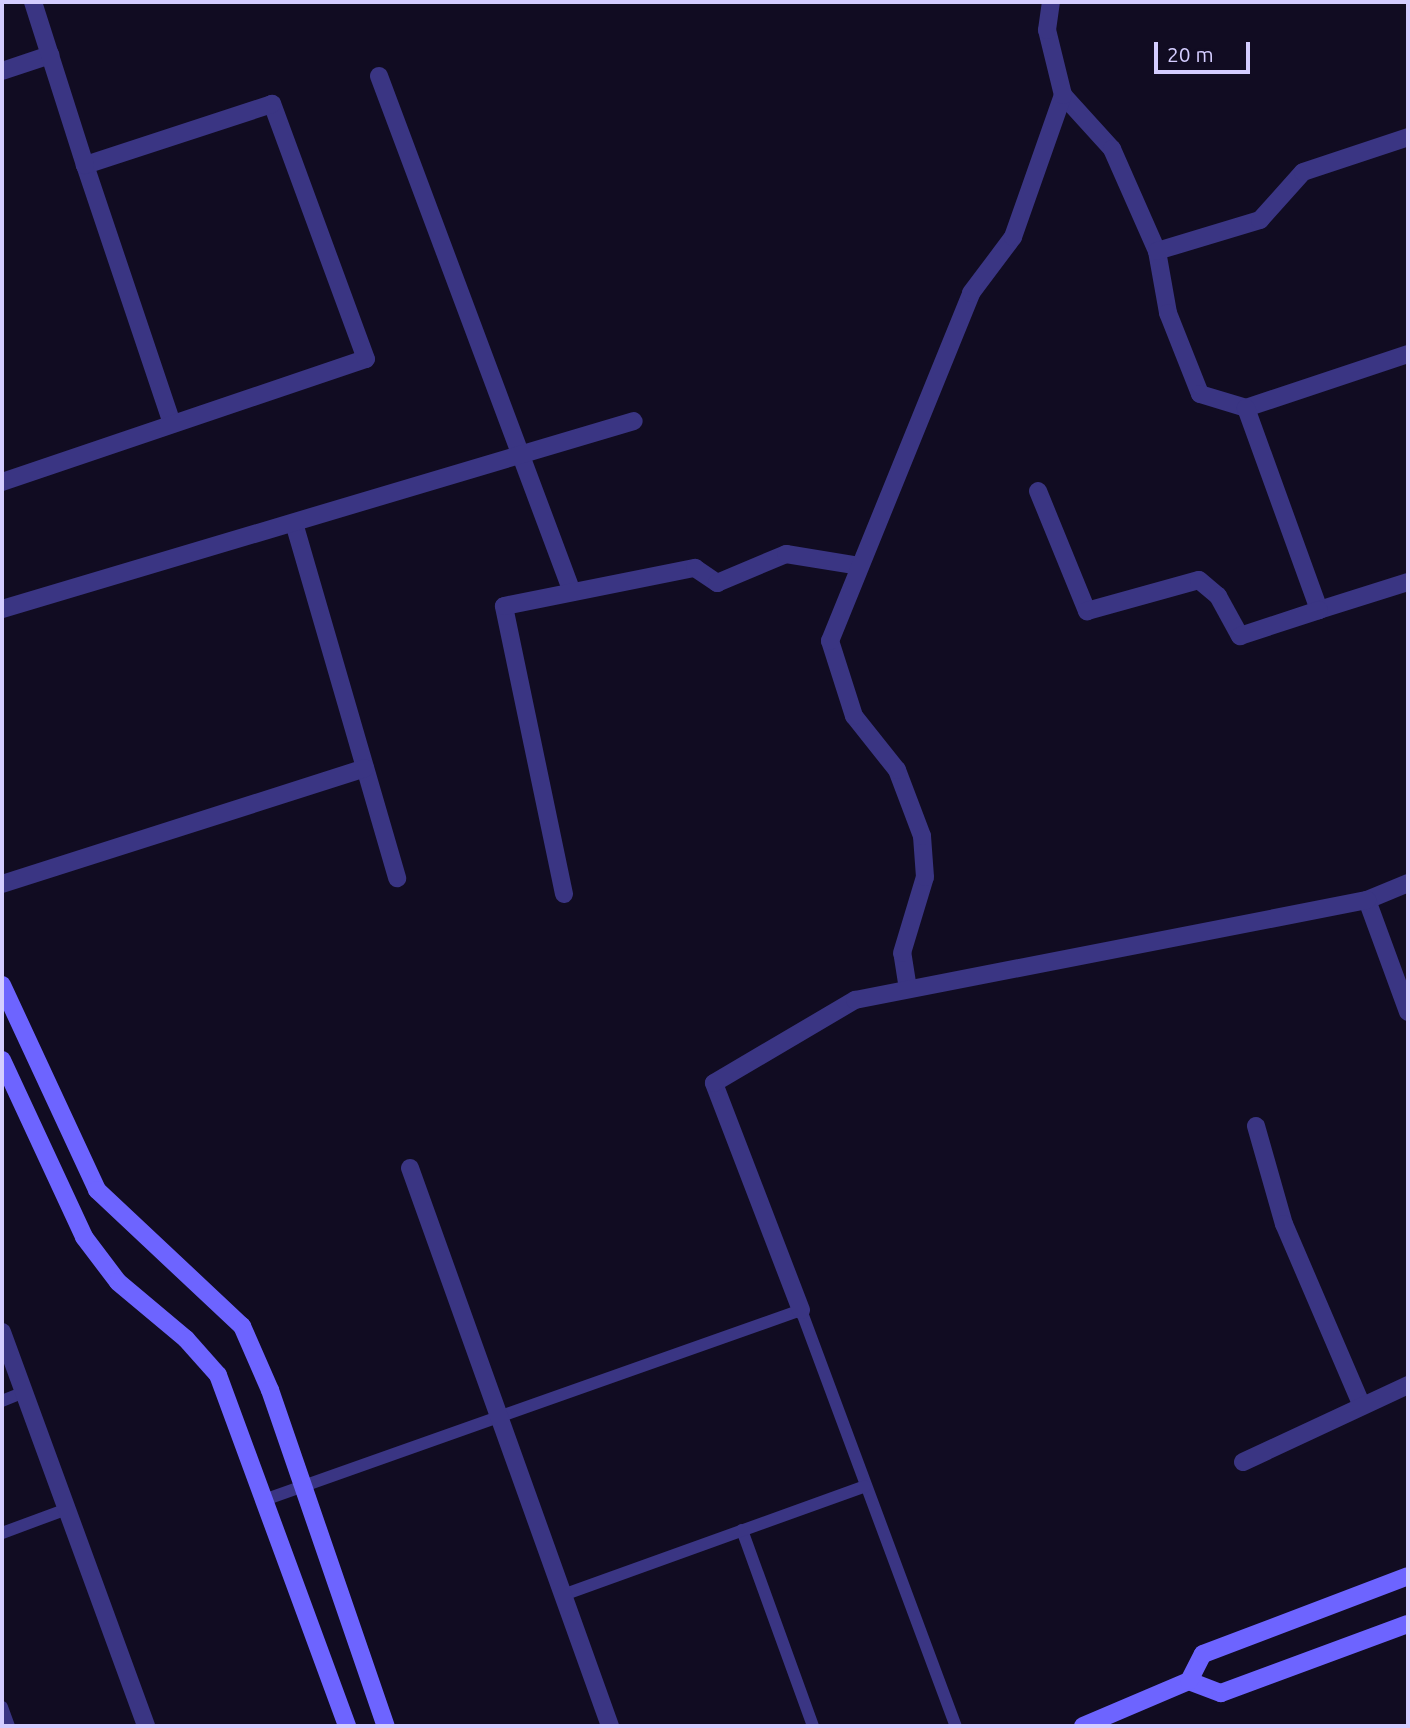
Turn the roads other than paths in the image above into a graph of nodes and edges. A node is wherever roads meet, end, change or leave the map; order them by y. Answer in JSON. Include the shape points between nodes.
{"nodes":[{"id":1,"x":33,"y":2,"type":"edge"},
{"id":2,"x":1051,"y":2,"type":"edge"},
{"id":3,"x":50,"y":55,"type":"junction"},
{"id":4,"x":2,"y":71,"type":"edge"},
{"id":5,"x":379,"y":76,"type":"dead end"},
{"id":6,"x":1063,"y":95,"type":"junction"},
{"id":7,"x":1408,"y":137,"type":"edge"},
{"id":8,"x":86,"y":165,"type":"junction"},
{"id":9,"x":1157,"y":251,"type":"junction"},
{"id":10,"x":1408,"y":354,"type":"edge"},
{"id":11,"x":1246,"y":408,"type":"junction"},
{"id":12,"x":634,"y":421,"type":"dead end"},
{"id":13,"x":172,"y":424,"type":"junction"},
{"id":14,"x":521,"y":456,"type":"junction"},
{"id":15,"x":2,"y":482,"type":"edge"},
{"id":16,"x":1038,"y":491,"type":"dead end"},
{"id":17,"x":294,"y":523,"type":"junction"},
{"id":18,"x":859,"y":566,"type":"junction"},
{"id":19,"x":1408,"y":582,"type":"edge"},
{"id":20,"x":572,"y":592,"type":"junction"},
{"id":21,"x":2,"y":609,"type":"edge"},
{"id":22,"x":1320,"y":610,"type":"junction"},
{"id":23,"x":365,"y":768,"type":"junction"},
{"id":24,"x":397,"y":878,"type":"dead end"},
{"id":25,"x":1408,"y":883,"type":"edge"},
{"id":26,"x":2,"y":884,"type":"edge"},
{"id":27,"x":564,"y":894,"type":"dead end"},
{"id":28,"x":1367,"y":901,"type":"junction"},
{"id":29,"x":2,"y":985,"type":"edge"},
{"id":30,"x":908,"y":989,"type":"junction"},
{"id":31,"x":1408,"y":1012,"type":"edge"},
{"id":32,"x":2,"y":1060,"type":"edge"},
{"id":33,"x":1256,"y":1126,"type":"dead end"},
{"id":34,"x":410,"y":1168,"type":"dead end"},
{"id":35,"x":801,"y":1310,"type":"junction"},
{"id":36,"x":2,"y":1332,"type":"edge"},
{"id":37,"x":1408,"y":1385,"type":"edge"},
{"id":38,"x":24,"y":1392,"type":"junction"},
{"id":39,"x":2,"y":1401,"type":"edge"},
{"id":40,"x":1361,"y":1404,"type":"junction"},
{"id":41,"x":499,"y":1416,"type":"junction"},
{"id":42,"x":1243,"y":1462,"type":"dead end"},
{"id":43,"x":303,"y":1486,"type":"junction"},
{"id":44,"x":864,"y":1486,"type":"junction"},
{"id":45,"x":264,"y":1500,"type":"junction"},
{"id":46,"x":66,"y":1509,"type":"junction"},
{"id":47,"x":741,"y":1530,"type":"junction"},
{"id":48,"x":2,"y":1533,"type":"edge"},
{"id":49,"x":1408,"y":1576,"type":"edge"},
{"id":50,"x":563,"y":1595,"type":"junction"},
{"id":51,"x":1408,"y":1624,"type":"edge"},
{"id":52,"x":1189,"y":1681,"type":"junction"},
{"id":53,"x":2,"y":1707,"type":"edge"},
{"id":54,"x":9,"y":1726,"type":"edge"},
{"id":55,"x":146,"y":1726,"type":"edge"},
{"id":56,"x":347,"y":1726,"type":"edge"},
{"id":57,"x":386,"y":1726,"type":"edge"},
{"id":58,"x":610,"y":1726,"type":"edge"},
{"id":59,"x":813,"y":1726,"type":"edge"},
{"id":60,"x":956,"y":1726,"type":"edge"},
{"id":61,"x":1083,"y":1726,"type":"edge"}],
"edges":[{"from":1,"to":3,"type":"street"},
{"from":2,"to":6,"type":"street","via":[[1047,30]]},
{"from":3,"to":4,"type":"street"},
{"from":3,"to":8,"type":"street"},
{"from":5,"to":14,"type":"street"},
{"from":6,"to":9,"type":"street","via":[[1112,149]]},
{"from":6,"to":18,"type":"street","via":[[1013,236],[971,293]]},
{"from":7,"to":9,"type":"street","via":[[1303,172],[1261,220]]},
{"from":8,"to":13,"type":"street"},
{"from":8,"to":13,"type":"street","via":[[272,104],[366,359]]},
{"from":9,"to":11,"type":"street","via":[[1168,313],[1200,394]]},
{"from":10,"to":11,"type":"street"},
{"from":11,"to":22,"type":"street"},
{"from":12,"to":14,"type":"street"},
{"from":13,"to":15,"type":"street"},
{"from":14,"to":17,"type":"street"},
{"from":14,"to":20,"type":"street"},
{"from":16,"to":22,"type":"street","via":[[1087,611],[1199,580],[1218,596],[1240,636]]},
{"from":17,"to":21,"type":"street"},
{"from":17,"to":23,"type":"street"},
{"from":18,"to":20,"type":"street","via":[[786,554],[717,583],[695,568]]},
{"from":18,"to":30,"type":"street","via":[[830,641],[853,716],[897,770],[922,835],[925,877],[902,953]]},
{"from":19,"to":22,"type":"street"},
{"from":20,"to":27,"type":"street","via":[[504,606]]},
{"from":23,"to":24,"type":"street"},
{"from":23,"to":26,"type":"street"},
{"from":25,"to":28,"type":"street"},
{"from":28,"to":30,"type":"street"},
{"from":28,"to":31,"type":"street"},
{"from":29,"to":43,"type":"street","via":[[97,1190],[242,1326]]},
{"from":30,"to":35,"type":"street","via":[[855,1000],[714,1083]]},
{"from":32,"to":45,"type":"street","via":[[84,1237],[118,1282],[186,1339],[218,1375]]},
{"from":33,"to":40,"type":"street","via":[[1284,1224]]},
{"from":34,"to":41,"type":"street"},
{"from":35,"to":41,"type":"lane"},
{"from":35,"to":44,"type":"lane"},
{"from":36,"to":38,"type":"street"},
{"from":37,"to":40,"type":"street"},
{"from":38,"to":39,"type":"lane"},
{"from":38,"to":46,"type":"street"},
{"from":40,"to":42,"type":"street","via":[[1343,1419]]},
{"from":41,"to":43,"type":"lane"},
{"from":41,"to":50,"type":"street"},
{"from":43,"to":45,"type":"lane"},
{"from":43,"to":57,"type":"street"},
{"from":44,"to":47,"type":"lane"},
{"from":44,"to":60,"type":"lane"},
{"from":45,"to":56,"type":"street"},
{"from":46,"to":48,"type":"lane"},
{"from":46,"to":55,"type":"street"},
{"from":47,"to":50,"type":"lane"},
{"from":47,"to":59,"type":"lane"},
{"from":49,"to":52,"type":"street","via":[[1203,1654]]},
{"from":50,"to":58,"type":"street"},
{"from":51,"to":52,"type":"street","via":[[1221,1693]]},
{"from":52,"to":61,"type":"street"},
{"from":53,"to":54,"type":"lane"}]}
